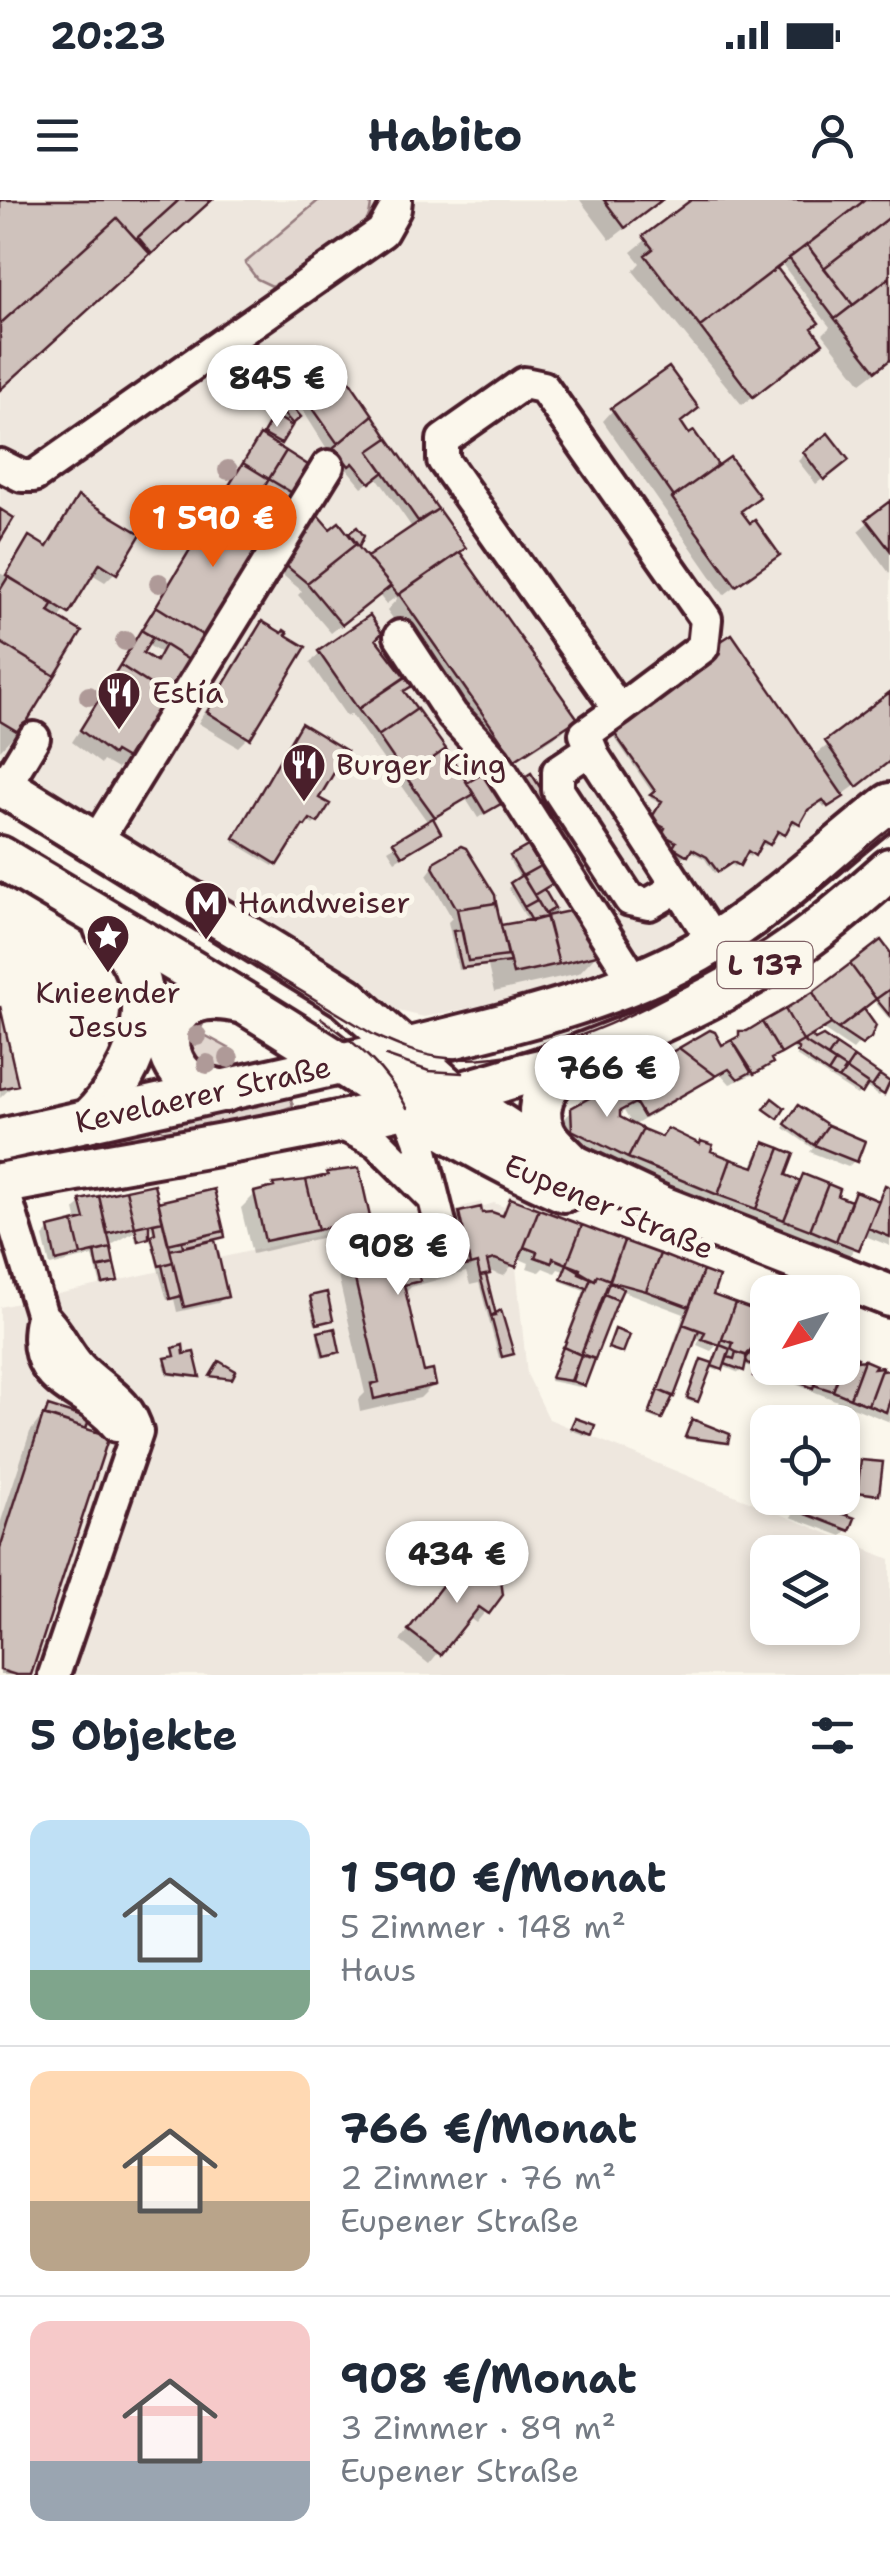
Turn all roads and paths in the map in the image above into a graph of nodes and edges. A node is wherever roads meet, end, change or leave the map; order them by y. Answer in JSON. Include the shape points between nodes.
{"nodes":[{"id":1,"x":396,"y":200,"type":"edge"},
{"id":2,"x":0,"y":466,"type":"edge"},
{"id":3,"x":328,"y":466,"type":"dead end"},
{"id":4,"x":400,"y":636,"type":"dead end"},
{"id":5,"x":618,"y":710,"type":"junction"},
{"id":6,"x":34,"y":738,"type":"dead end"},
{"id":7,"x":595,"y":758,"type":"junction"},
{"id":8,"x":2,"y":785,"type":"edge"},
{"id":9,"x":890,"y":804,"type":"edge"},
{"id":10,"x":96,"y":842,"type":"junction"},
{"id":11,"x":0,"y":857,"type":"edge"},
{"id":12,"x":890,"y":869,"type":"edge"},
{"id":13,"x":678,"y":887,"type":"junction"},
{"id":14,"x":76,"y":902,"type":"junction"},
{"id":15,"x":714,"y":942,"type":"junction"},
{"id":16,"x":636,"y":982,"type":"junction"},
{"id":17,"x":346,"y":998,"type":"junction"},
{"id":18,"x":242,"y":1003,"type":"junction"},
{"id":19,"x":460,"y":1036,"type":"junction"},
{"id":20,"x":404,"y":1049,"type":"junction"},
{"id":21,"x":580,"y":1055,"type":"junction"},
{"id":22,"x":342,"y":1064,"type":"junction"},
{"id":23,"x":225,"y":1091,"type":"junction"},
{"id":24,"x":454,"y":1095,"type":"junction"},
{"id":25,"x":406,"y":1108,"type":"junction"},
{"id":26,"x":88,"y":1121,"type":"junction"},
{"id":27,"x":337,"y":1122,"type":"junction"},
{"id":28,"x":0,"y":1140,"type":"edge"},
{"id":29,"x":577,"y":1169,"type":"junction"},
{"id":30,"x":1,"y":1184,"type":"edge"},
{"id":31,"x":775,"y":1275,"type":"edge"},
{"id":32,"x":890,"y":1296,"type":"edge"},
{"id":33,"x":860,"y":1310,"type":"edge"},
{"id":34,"x":890,"y":1321,"type":"edge"},
{"id":35,"x":54,"y":1675,"type":"edge"}],
"edges":[{"from":1,"to":2,"type":"lane","via":[[382,232],[34,476]]},
{"from":3,"to":10,"type":"lane"},
{"from":4,"to":16,"type":"lane","via":[[452,716],[494,760]]},
{"from":5,"to":5,"type":"lane","via":[[442,460],[443,440],[524,383],[543,387],[706,619],[704,648]]},
{"from":5,"to":7,"type":"lane","via":[[585,734]]},
{"from":6,"to":8,"type":"lane"},
{"from":7,"to":13,"type":"lane"},
{"from":7,"to":13,"type":"lane","via":[[582,755],[558,771],[558,790],[630,900],[649,904]]},
{"from":8,"to":10,"type":"main road"},
{"from":9,"to":15,"type":"main road","number":"L 137"},
{"from":10,"to":17,"type":"main road"},
{"from":11,"to":14,"type":"main road"},
{"from":12,"to":21,"type":"main road","number":"L 137","via":[[776,959],[674,1016]]},
{"from":13,"to":15,"type":"lane"},
{"from":14,"to":18,"type":"main road","name":"Eupener Straße"},
{"from":14,"to":26,"type":"main road","via":[[130,960],[142,1015],[131,1065]]},
{"from":15,"to":16,"type":"main road","number":"L 137"},
{"from":16,"to":19,"type":"main road","number":"L 137"},
{"from":17,"to":19,"type":"main road","via":[[385,1019]]},
{"from":17,"to":20,"type":"main road","name":"Eupener Straße"},
{"from":18,"to":22,"type":"main road","name":"Eupener Straße"},
{"from":18,"to":23,"type":"main road","via":[[194,1002],[182,1008],[168,1038],[176,1067],[202,1086]]},
{"from":19,"to":20,"type":"main road","number":"L 137"},
{"from":20,"to":22,"type":"main road","name":"Kevelaerer Straße","number":"L 137"},
{"from":20,"to":24,"type":"main road","name":"Eupener Straße"},
{"from":20,"to":25,"type":"lane"},
{"from":21,"to":24,"type":"main road","number":"L 137"},
{"from":21,"to":29,"type":"main road","number":"L 137","via":[[554,1076],[542,1113],[544,1132]]},
{"from":22,"to":23,"type":"main road","name":"Kevelaerer Straße","number":"L 137"},
{"from":22,"to":25,"type":"main road","name":"Eupener Straße"},
{"from":23,"to":26,"type":"main road","name":"Kevelaerer Straße","number":"L 137"},
{"from":24,"to":25,"type":"main road","number":"L 137"},
{"from":24,"to":29,"type":"main road","name":"Eupener Straße"},
{"from":25,"to":27,"type":"main road","name":"Kevelaerer Straße","number":"L 137"},
{"from":25,"to":27,"type":"lane","via":[[438,1212],[378,1142]]},
{"from":25,"to":31,"type":"main road","name":"Eupener Straße","via":[[532,1177]]},
{"from":26,"to":28,"type":"main road","name":"Kevelaerer Straße","number":"L 137"},
{"from":27,"to":30,"type":"main road","name":"Kevelaerer Straße","number":"L 137"},
{"from":29,"to":32,"type":"main road","name":"Eupener Straße"},
{"from":30,"to":35,"type":"lane","via":[[42,1316],[38,1334],[50,1374],[100,1409],[131,1450]]},
{"from":33,"to":34,"type":"main road"}]}
